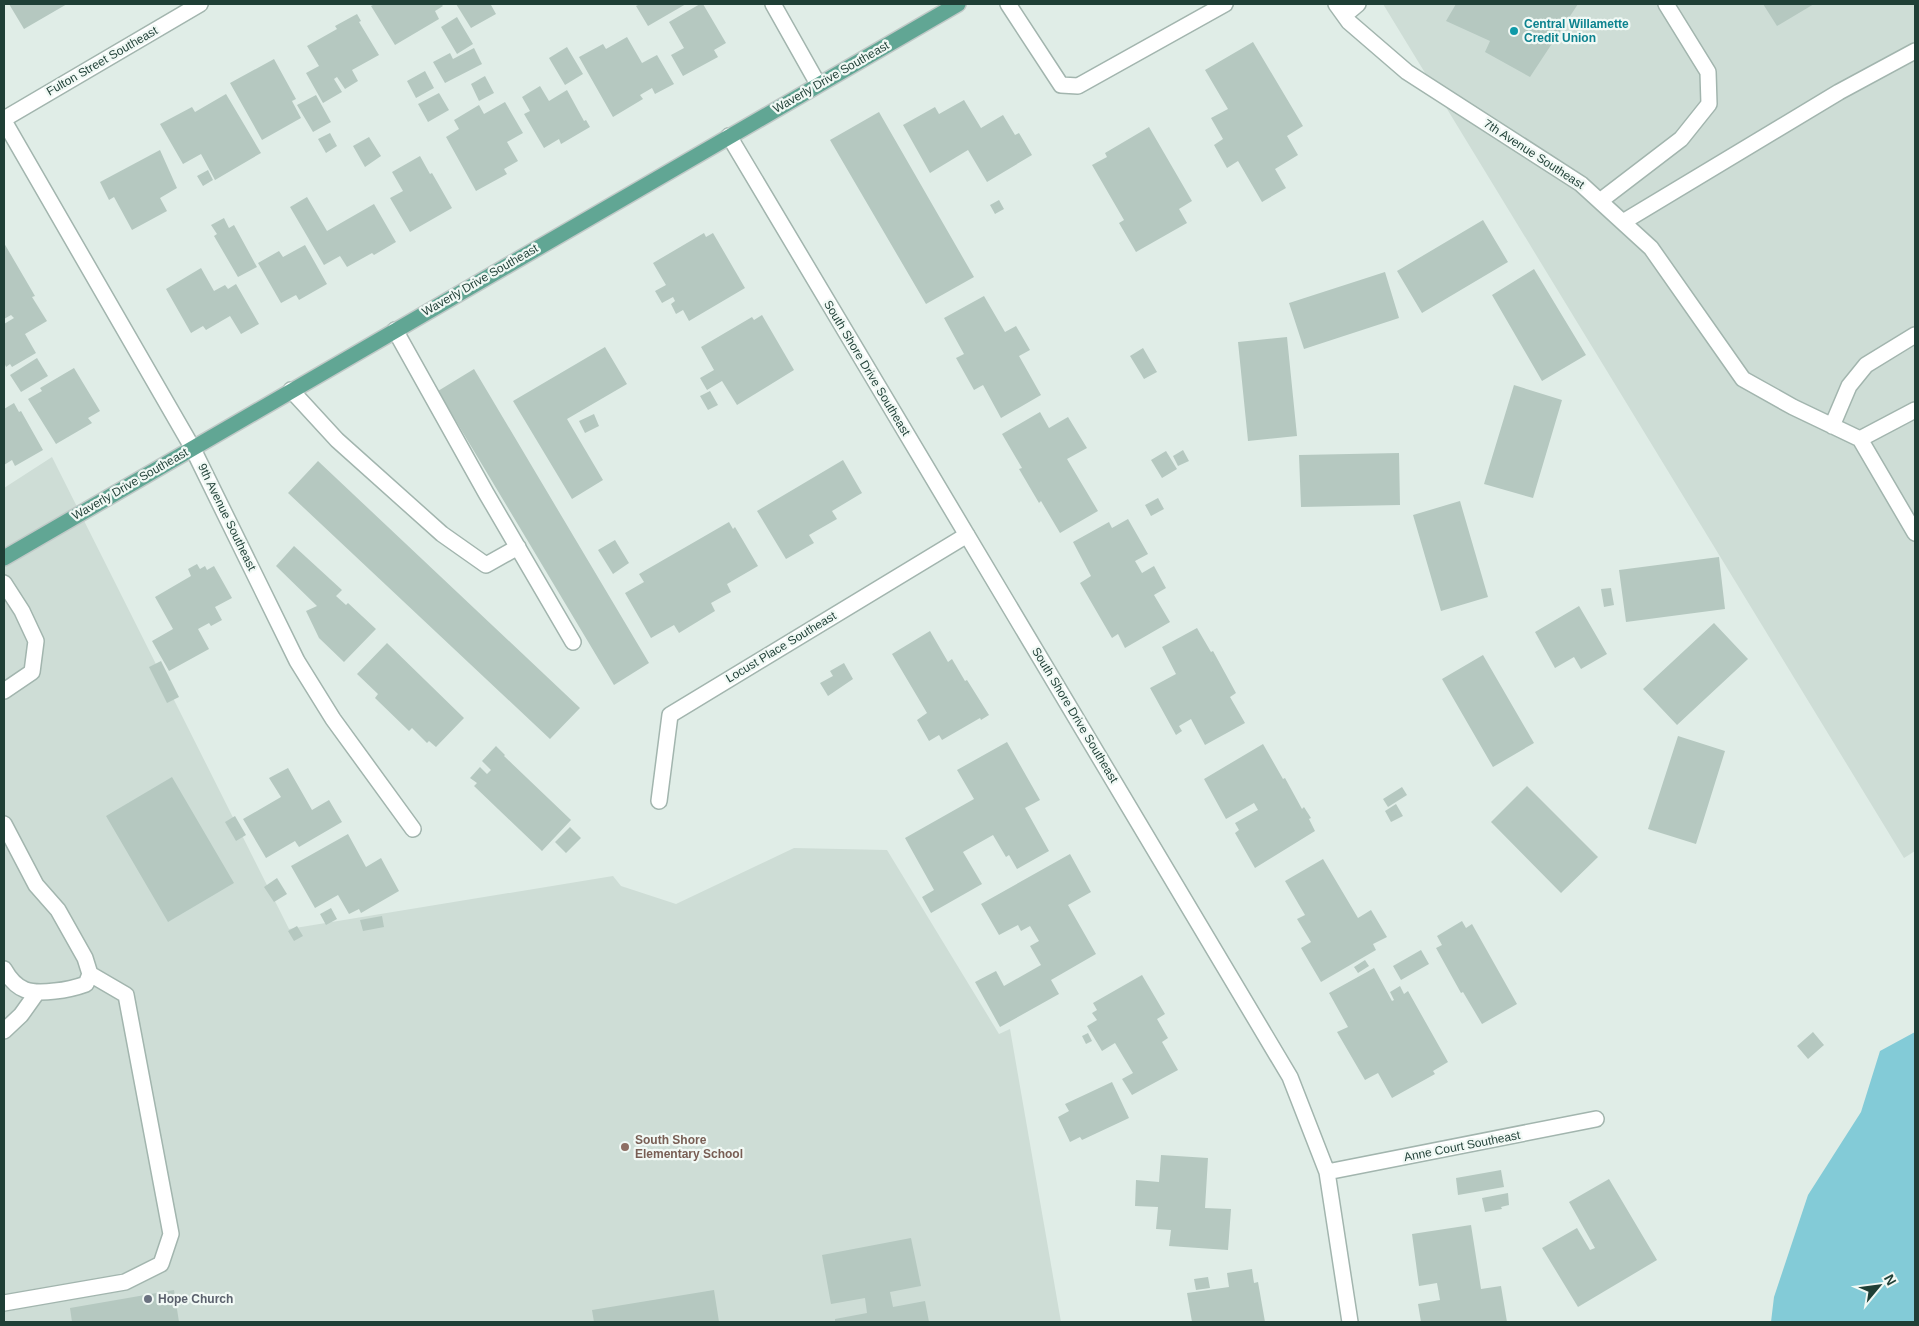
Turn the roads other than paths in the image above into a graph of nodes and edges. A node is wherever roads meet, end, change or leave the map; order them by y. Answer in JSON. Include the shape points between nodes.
{"nodes":[{"id":1,"x":200,"y":4,"type":"edge"},
{"id":2,"x":773,"y":4,"type":"edge"},
{"id":3,"x":958,"y":4,"type":"edge"},
{"id":4,"x":1008,"y":4,"type":"edge"},
{"id":5,"x":1225,"y":4,"type":"edge"},
{"id":6,"x":1358,"y":4,"type":"edge"},
{"id":7,"x":1666,"y":4,"type":"edge"},
{"id":8,"x":1340,"y":10,"type":"edge"},
{"id":9,"x":1915,"y":51,"type":"edge"},
{"id":10,"x":818,"y":84,"type":"junction"},
{"id":11,"x":4,"y":120,"type":"edge"},
{"id":12,"x":729,"y":136,"type":"junction"},
{"id":13,"x":1600,"y":201,"type":"junction"},
{"id":14,"x":1623,"y":222,"type":"junction"},
{"id":15,"x":395,"y":330,"type":"junction"},
{"id":16,"x":1915,"y":335,"type":"edge"},
{"id":17,"x":291,"y":390,"type":"junction"},
{"id":18,"x":1915,"y":410,"type":"edge"},
{"id":19,"x":1832,"y":426,"type":"junction"},
{"id":20,"x":1860,"y":440,"type":"junction"},
{"id":21,"x":192,"y":447,"type":"junction"},
{"id":22,"x":1915,"y":533,"type":"edge"},
{"id":23,"x":967,"y":535,"type":"junction"},
{"id":24,"x":518,"y":547,"type":"junction"},
{"id":25,"x":4,"y":558,"type":"edge"},
{"id":26,"x":4,"y":583,"type":"edge"},
{"id":27,"x":573,"y":642,"type":"dead end"},
{"id":28,"x":4,"y":691,"type":"edge"},
{"id":29,"x":659,"y":800,"type":"dead end"},
{"id":30,"x":4,"y":824,"type":"edge"},
{"id":31,"x":413,"y":829,"type":"dead end"},
{"id":32,"x":4,"y":969,"type":"edge"},
{"id":33,"x":90,"y":974,"type":"junction"},
{"id":34,"x":36,"y":994,"type":"junction"},
{"id":35,"x":4,"y":1031,"type":"edge"},
{"id":36,"x":1596,"y":1119,"type":"dead end"},
{"id":37,"x":1328,"y":1172,"type":"junction"},
{"id":38,"x":4,"y":1303,"type":"edge"},
{"id":39,"x":1350,"y":1322,"type":"edge"}],
"edges":[{"from":1,"to":11,"type":"street","name":"Fulton Street Southeast"},
{"from":2,"to":10,"type":"street"},
{"from":3,"to":10,"type":"main road","name":"Waverly Drive Southeast"},
{"from":4,"to":5,"type":"street","via":[[1061,85],[1078,86]]},
{"from":6,"to":8,"type":"street"},
{"from":7,"to":13,"type":"street","via":[[1708,72],[1709,104],[1681,139]]},
{"from":8,"to":13,"type":"street","name":"7th Avenue Southeast","via":[[1349,22],[1407,72],[1581,184]]},
{"from":9,"to":14,"type":"street","via":[[1839,92]]},
{"from":10,"to":12,"type":"main road","name":"Waverly Drive Southeast"},
{"from":11,"to":21,"type":"street","name":"9th Avenue Southeast"},
{"from":12,"to":15,"type":"main road","name":"Waverly Drive Southeast"},
{"from":12,"to":23,"type":"street","name":"South Shore Drive Southeast"},
{"from":13,"to":14,"type":"street","name":"7th Avenue Southeast"},
{"from":14,"to":19,"type":"street","name":"7th Avenue Southeast","via":[[1652,248],[1743,379]]},
{"from":15,"to":17,"type":"main road","name":"Waverly Drive Southeast"},
{"from":15,"to":24,"type":"street"},
{"from":16,"to":19,"type":"street","via":[[1866,365],[1849,386]]},
{"from":17,"to":21,"type":"main road","name":"Waverly Drive Southeast"},
{"from":17,"to":24,"type":"street","via":[[337,440],[450,540],[486,565]]},
{"from":18,"to":20,"type":"street"},
{"from":19,"to":20,"type":"street"},
{"from":20,"to":22,"type":"street"},
{"from":21,"to":25,"type":"main road","name":"Waverly Drive Southeast"},
{"from":21,"to":31,"type":"street","name":"9th Avenue Southeast","via":[[297,661],[333,719]]},
{"from":23,"to":29,"type":"street","name":"Locust Place Southeast","via":[[670,714]]},
{"from":23,"to":37,"type":"street","name":"South Shore Drive Southeast","via":[[1290,1077]]},
{"from":24,"to":27,"type":"street"},
{"from":26,"to":28,"type":"street","via":[[36,641],[32,672]]},
{"from":30,"to":33,"type":"street","via":[[36,885],[58,910],[85,958]]},
{"from":32,"to":34,"type":"street","via":[[19,987]]},
{"from":33,"to":34,"type":"street","via":[[86,984],[74,989]]},
{"from":33,"to":38,"type":"street","via":[[126,995],[171,1234],[161,1264],[125,1282]]},
{"from":34,"to":35,"type":"street"},
{"from":36,"to":37,"type":"street","name":"Anne Court Southeast"},
{"from":37,"to":39,"type":"street","name":"South Shore Drive Southeast"}]}
